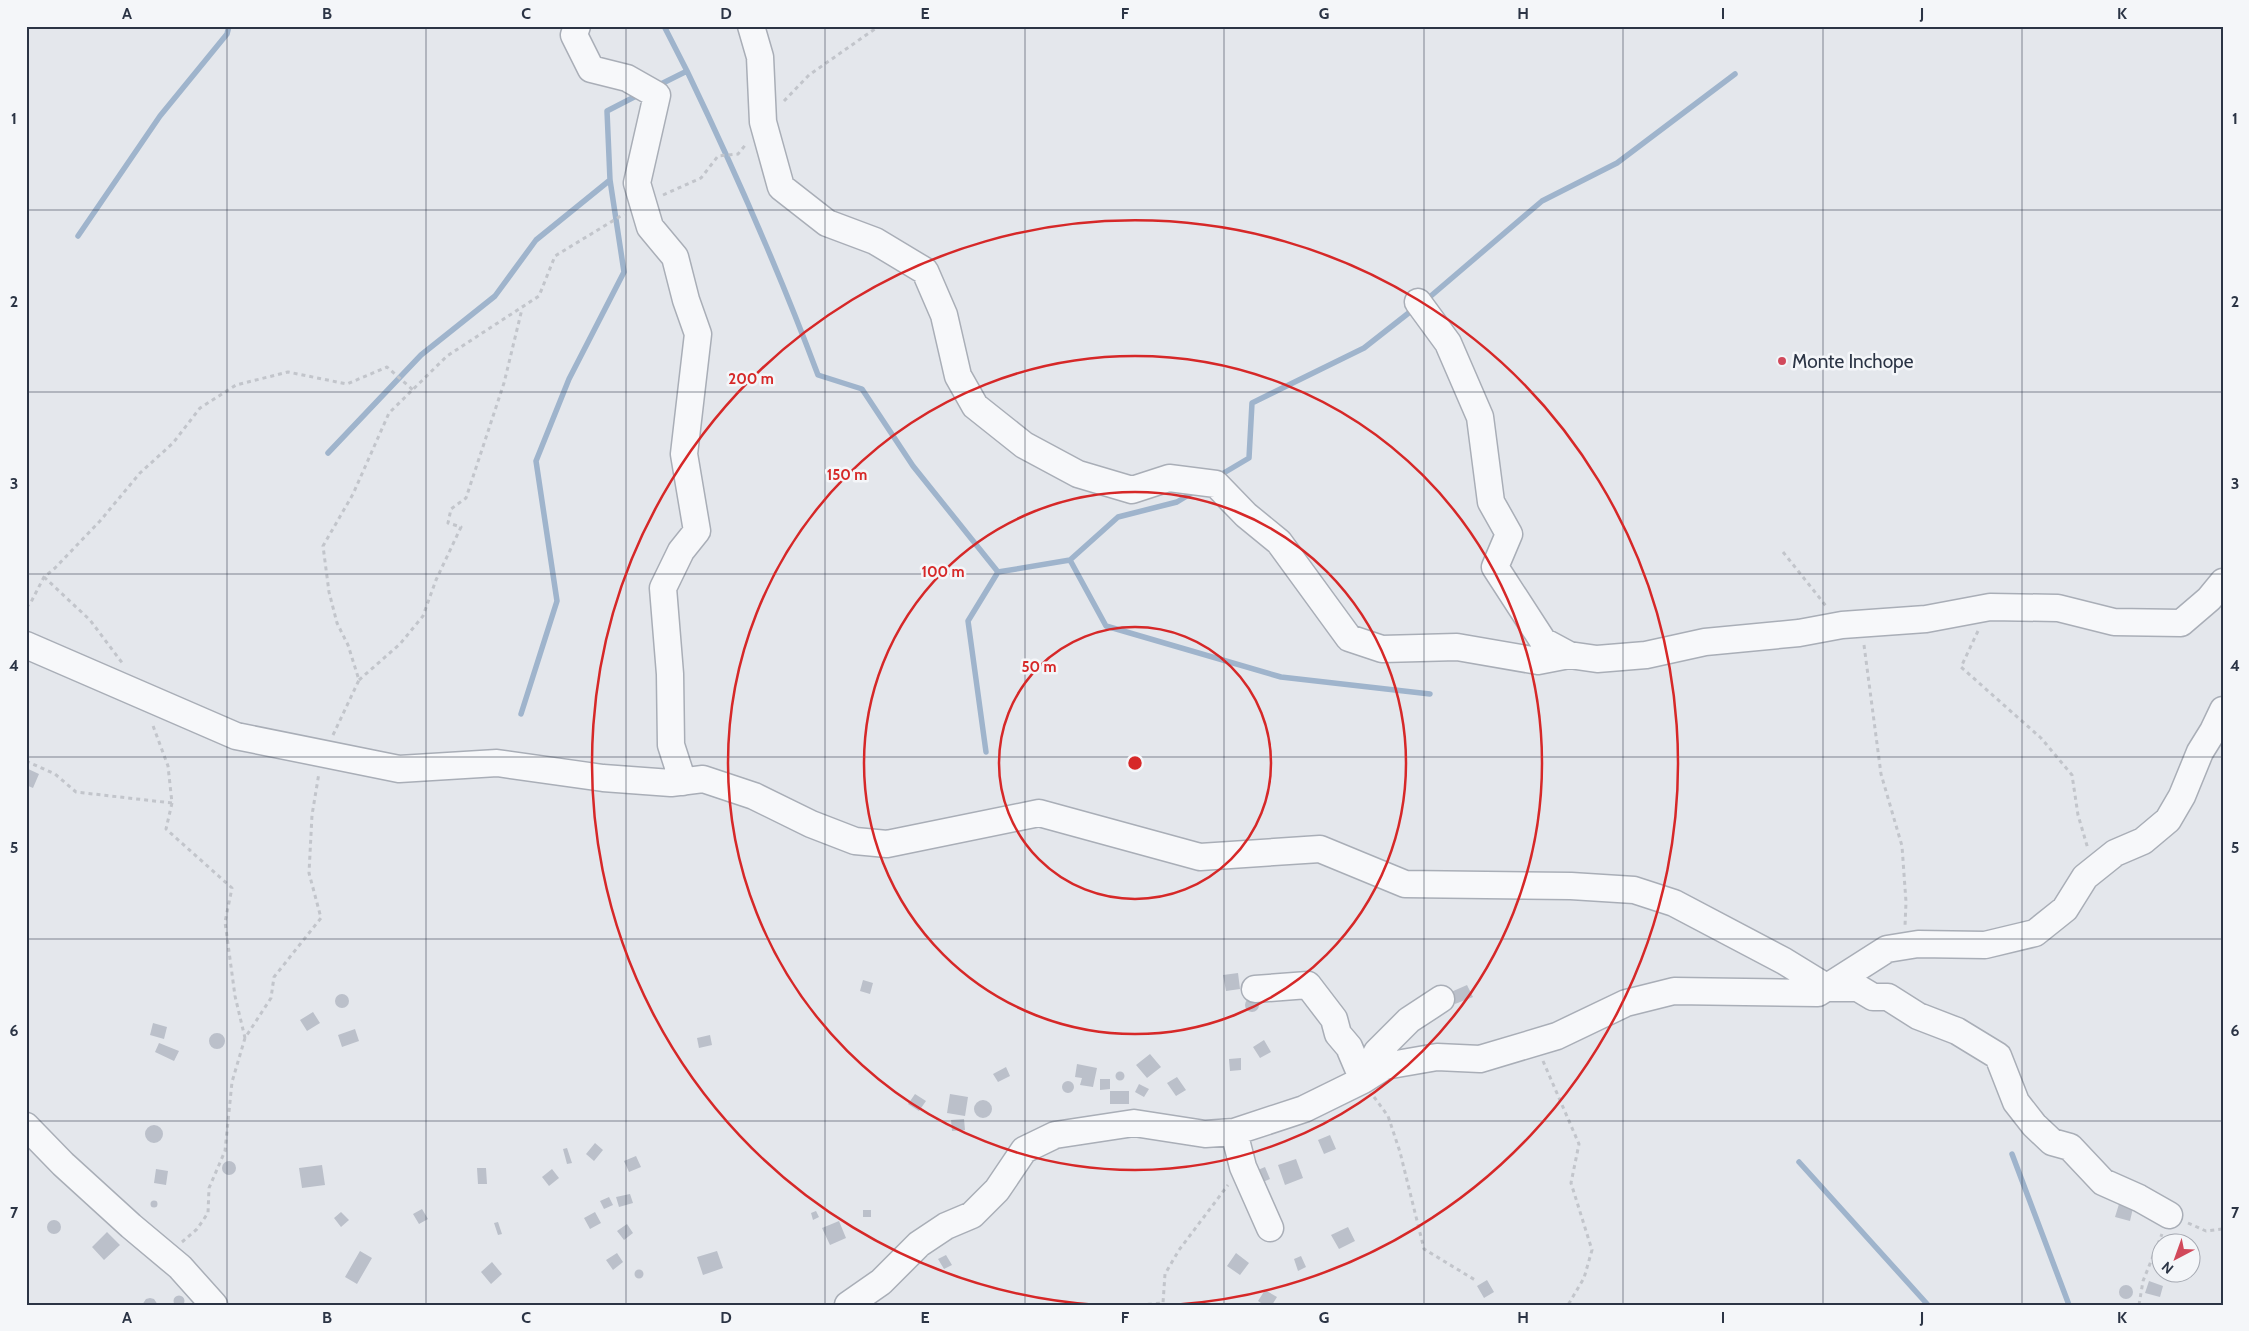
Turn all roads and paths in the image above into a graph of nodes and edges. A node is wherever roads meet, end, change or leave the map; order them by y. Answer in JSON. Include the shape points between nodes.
{"nodes":[{"id":1,"x":577,"y":26,"type":"edge"},
{"id":2,"x":751,"y":26,"type":"edge"},
{"id":3,"x":879,"y":26,"type":"edge"},
{"id":4,"x":765,"y":120,"type":"junction"},
{"id":5,"x":643,"y":203,"type":"junction"},
{"id":6,"x":1418,"y":302,"type":"dead end"},
{"id":7,"x":522,"y":308,"type":"junction"},
{"id":8,"x":413,"y":390,"type":"junction"},
{"id":9,"x":1783,"y":552,"type":"dead end"},
{"id":10,"x":44,"y":577,"type":"junction"},
{"id":11,"x":2223,"y":582,"type":"edge"},
{"id":12,"x":26,"y":607,"type":"edge"},
{"id":13,"x":1989,"y":607,"type":"junction"},
{"id":14,"x":1842,"y":625,"type":"junction"},
{"id":15,"x":26,"y":644,"type":"edge"},
{"id":16,"x":1569,"y":655,"type":"junction"},
{"id":17,"x":124,"y":665,"type":"dead end"},
{"id":18,"x":359,"y":680,"type":"junction"},
{"id":19,"x":142,"y":696,"type":"junction"},
{"id":20,"x":2223,"y":710,"type":"edge"},
{"id":21,"x":324,"y":756,"type":"junction"},
{"id":22,"x":26,"y":761,"type":"edge"},
{"id":23,"x":683,"y":782,"type":"junction"},
{"id":24,"x":172,"y":804,"type":"junction"},
{"id":25,"x":2094,"y":870,"type":"junction"},
{"id":26,"x":1904,"y":946,"type":"junction"},
{"id":27,"x":1828,"y":988,"type":"junction"},
{"id":28,"x":1255,"y":989,"type":"dead end"},
{"id":29,"x":1441,"y":998,"type":"dead end"},
{"id":30,"x":245,"y":1038,"type":"junction"},
{"id":31,"x":1535,"y":1042,"type":"junction"},
{"id":32,"x":1363,"y":1080,"type":"junction"},
{"id":33,"x":26,"y":1126,"type":"edge"},
{"id":34,"x":1234,"y":1132,"type":"junction"},
{"id":35,"x":1243,"y":1166,"type":"junction"},
{"id":36,"x":2169,"y":1215,"type":"junction"},
{"id":37,"x":1270,"y":1228,"type":"dead end"},
{"id":38,"x":2223,"y":1229,"type":"edge"},
{"id":39,"x":167,"y":1256,"type":"junction"},
{"id":40,"x":1475,"y":1280,"type":"dead end"},
{"id":41,"x":214,"y":1305,"type":"edge"},
{"id":42,"x":848,"y":1305,"type":"edge"},
{"id":43,"x":1140,"y":1305,"type":"edge"},
{"id":44,"x":1568,"y":1305,"type":"edge"},
{"id":45,"x":2139,"y":1305,"type":"edge"}],
"edges":[{"from":1,"to":5,"type":"street","via":[[574,35],[591,69],[627,78],[657,95],[638,183]]},
{"from":2,"to":4,"type":"street","via":[[760,57]]},
{"from":3,"to":4,"type":"path","via":[[808,75]]},
{"from":4,"to":5,"type":"path","via":[[738,154],[718,156],[701,178]]},
{"from":4,"to":16,"type":"street","via":[[780,187],[827,223],[875,241],[925,271],[944,315],[958,376],[975,406],[1024,445],[1078,474],[1132,490],[1169,478],[1216,484],[1246,515],[1280,542],[1348,638],[1382,649],[1457,647],[1538,661]]},
{"from":5,"to":7,"type":"path","via":[[555,256],[540,296]]},
{"from":5,"to":23,"type":"street","via":[[650,227],[675,258],[698,334],[684,454],[697,531],[681,551],[663,588],[670,674],[671,745]]},
{"from":6,"to":16,"type":"street","via":[[1448,343],[1480,418],[1491,502],[1510,534],[1495,567],[1543,641]]},
{"from":7,"to":8,"type":"path","via":[[447,356]]},
{"from":7,"to":18,"type":"path","via":[[504,383],[466,498],[451,509],[448,523],[462,527],[436,580],[423,616],[400,644]]},
{"from":8,"to":10,"type":"path","via":[[387,367],[347,384],[288,372],[236,385],[200,408],[173,443],[140,473],[100,521]]},
{"from":8,"to":18,"type":"path","via":[[389,413],[352,494],[323,546],[329,592]]},
{"from":9,"to":14,"type":"path"},
{"from":10,"to":12,"type":"path"},
{"from":10,"to":17,"type":"path","via":[[90,620]]},
{"from":11,"to":13,"type":"street","via":[[2209,599],[2180,623],[2114,622],[2058,608]]},
{"from":13,"to":14,"type":"street","via":[[1926,619]]},
{"from":13,"to":25,"type":"path","via":[[1961,667],[2041,738],[2072,775],[2078,815]]},
{"from":14,"to":16,"type":"street","via":[[1799,633],[1705,642],[1646,655],[1597,660]]},
{"from":14,"to":26,"type":"path","via":[[1865,646],[1881,774],[1902,846],[1906,902]]},
{"from":15,"to":19,"type":"street"},
{"from":18,"to":21,"type":"path"},
{"from":19,"to":21,"type":"street","via":[[236,736]]},
{"from":19,"to":24,"type":"path","via":[[168,766]]},
{"from":20,"to":25,"type":"street","via":[[2168,820],[2142,841],[2115,853]]},
{"from":21,"to":23,"type":"street","via":[[399,770],[497,763],[603,778]]},
{"from":21,"to":30,"type":"path","via":[[312,815],[308,873],[321,918],[274,977],[271,998]]},
{"from":22,"to":24,"type":"path","via":[[55,774],[76,792]]},
{"from":23,"to":27,"type":"street","via":[[703,779],[754,796],[855,841],[888,844],[1038,813],[1200,857],[1320,848],[1405,884],[1634,890],[1674,903]]},
{"from":24,"to":30,"type":"path","via":[[166,829],[232,888],[225,922],[235,996]]},
{"from":25,"to":26,"type":"street","via":[[2085,876],[2065,909],[2035,933],[1985,945]]},
{"from":26,"to":27,"type":"street","via":[[1887,949]]},
{"from":27,"to":31,"type":"street","via":[[1818,993],[1798,994],[1674,990],[1626,1003],[1558,1036]]},
{"from":27,"to":36,"type":"street","via":[[1858,988],[1873,997],[1888,997],[1918,1016],[1958,1030],[1998,1056],[2016,1102],[2034,1126],[2052,1142],[2070,1147],[2103,1182]]},
{"from":28,"to":32,"type":"street","via":[[1308,985],[1334,1018],[1338,1034],[1350,1047]]},
{"from":29,"to":32,"type":"street","via":[[1409,1020],[1377,1052]]},
{"from":30,"to":39,"type":"path","via":[[232,1082],[225,1151],[209,1188],[208,1213],[197,1229]]},
{"from":31,"to":32,"type":"street","via":[[1480,1059],[1437,1057],[1385,1066]]},
{"from":31,"to":44,"type":"path","via":[[1579,1144],[1571,1183],[1592,1250],[1584,1278]]},
{"from":32,"to":34,"type":"street","via":[[1304,1109]]},
{"from":32,"to":40,"type":"path","via":[[1388,1116],[1424,1248]]},
{"from":33,"to":39,"type":"street","via":[[62,1164]]},
{"from":34,"to":35,"type":"street"},
{"from":34,"to":42,"type":"street","via":[[1205,1134],[1134,1123],[1055,1135],[1024,1150],[997,1190],[972,1215],[946,1226],[919,1244],[881,1282]]},
{"from":35,"to":37,"type":"street"},
{"from":35,"to":43,"type":"path","via":[[1164,1274],[1163,1303]]},
{"from":36,"to":38,"type":"path","via":[[2206,1231]]},
{"from":36,"to":45,"type":"path","via":[[2143,1281]]},
{"from":39,"to":41,"type":"street"}]}
